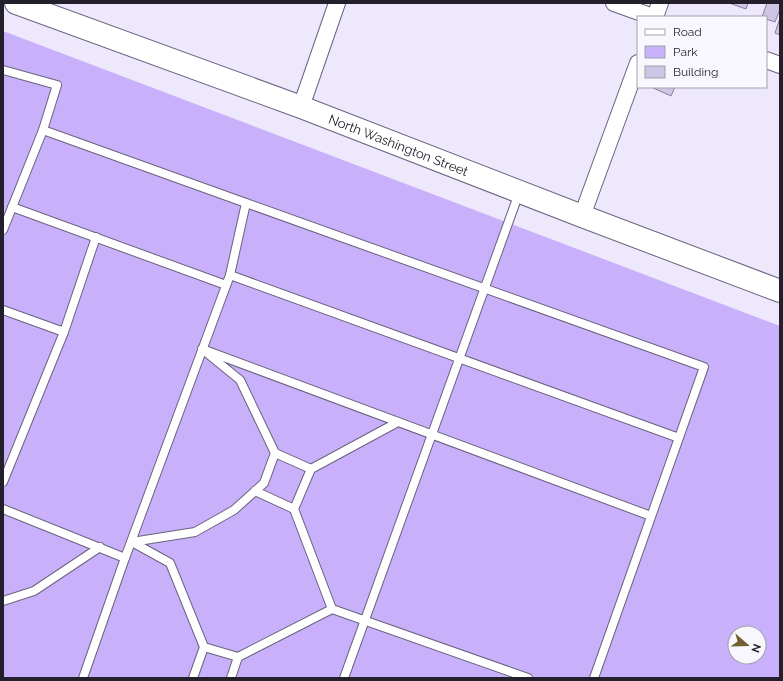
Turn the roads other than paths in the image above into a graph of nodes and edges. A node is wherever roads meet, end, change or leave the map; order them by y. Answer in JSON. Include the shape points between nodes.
{"nodes":[{"id":1,"x":16,"y":3,"type":"edge"},
{"id":2,"x":336,"y":3,"type":"edge"},
{"id":3,"x":614,"y":3,"type":"edge"},
{"id":4,"x":660,"y":3,"type":"edge"},
{"id":5,"x":651,"y":16,"type":"edge"},
{"id":6,"x":654,"y":16,"type":"edge"},
{"id":7,"x":767,"y":60,"type":"edge"},
{"id":8,"x":780,"y":65,"type":"edge"},
{"id":9,"x":637,"y":66,"type":"edge"},
{"id":10,"x":3,"y":70,"type":"edge"},
{"id":11,"x":301,"y":106,"type":"junction"},
{"id":12,"x":43,"y":130,"type":"junction"},
{"id":13,"x":519,"y":192,"type":"junction"},
{"id":14,"x":246,"y":203,"type":"junction"},
{"id":15,"x":12,"y":207,"type":"junction"},
{"id":16,"x":582,"y":216,"type":"junction"},
{"id":17,"x":3,"y":230,"type":"edge"},
{"id":18,"x":96,"y":237,"type":"junction"},
{"id":19,"x":230,"y":275,"type":"junction"},
{"id":20,"x":226,"y":285,"type":"junction"},
{"id":21,"x":484,"y":288,"type":"junction"},
{"id":22,"x":780,"y":291,"type":"edge"},
{"id":23,"x":3,"y":310,"type":"edge"},
{"id":24,"x":64,"y":332,"type":"junction"},
{"id":25,"x":202,"y":349,"type":"junction"},
{"id":26,"x":459,"y":358,"type":"junction"},
{"id":27,"x":398,"y":422,"type":"junction"},
{"id":28,"x":432,"y":434,"type":"junction"},
{"id":29,"x":679,"y":438,"type":"junction"},
{"id":30,"x":275,"y":453,"type":"junction"},
{"id":31,"x":311,"y":469,"type":"junction"},
{"id":32,"x":3,"y":482,"type":"edge"},
{"id":33,"x":255,"y":491,"type":"junction"},
{"id":34,"x":3,"y":509,"type":"edge"},
{"id":35,"x":294,"y":509,"type":"junction"},
{"id":36,"x":651,"y":516,"type":"junction"},
{"id":37,"x":132,"y":542,"type":"junction"},
{"id":38,"x":100,"y":547,"type":"junction"},
{"id":39,"x":126,"y":558,"type":"junction"},
{"id":40,"x":3,"y":601,"type":"edge"},
{"id":41,"x":332,"y":609,"type":"junction"},
{"id":42,"x":365,"y":620,"type":"junction"},
{"id":43,"x":204,"y":647,"type":"junction"},
{"id":44,"x":238,"y":657,"type":"junction"},
{"id":45,"x":83,"y":678,"type":"edge"},
{"id":46,"x":193,"y":678,"type":"edge"},
{"id":47,"x":231,"y":678,"type":"edge"},
{"id":48,"x":344,"y":678,"type":"edge"},
{"id":49,"x":528,"y":678,"type":"edge"},
{"id":50,"x":594,"y":678,"type":"edge"}],
"edges":[{"from":1,"to":11,"type":"street","name":"North Washington Street"},
{"from":2,"to":11,"type":"street"},
{"from":3,"to":5,"type":"street"},
{"from":4,"to":6,"type":"street"},
{"from":7,"to":8,"type":"street"},
{"from":9,"to":16,"type":"street"},
{"from":10,"to":12,"type":"lane","via":[[57,85]]},
{"from":11,"to":13,"type":"street","name":"North Washington Street"},
{"from":12,"to":14,"type":"lane"},
{"from":12,"to":15,"type":"lane"},
{"from":13,"to":16,"type":"street","name":"North Washington Street"},
{"from":13,"to":21,"type":"lane"},
{"from":14,"to":19,"type":"lane"},
{"from":14,"to":21,"type":"lane"},
{"from":15,"to":17,"type":"lane"},
{"from":15,"to":18,"type":"lane"},
{"from":16,"to":22,"type":"street","name":"North Washington Street"},
{"from":18,"to":20,"type":"lane"},
{"from":18,"to":24,"type":"lane"},
{"from":19,"to":20,"type":"lane"},
{"from":19,"to":26,"type":"lane"},
{"from":20,"to":25,"type":"lane"},
{"from":21,"to":26,"type":"lane"},
{"from":21,"to":29,"type":"lane","via":[[704,367]]},
{"from":23,"to":24,"type":"lane"},
{"from":24,"to":32,"type":"lane"},
{"from":25,"to":27,"type":"lane"},
{"from":25,"to":30,"type":"lane","via":[[240,380]]},
{"from":25,"to":37,"type":"lane"},
{"from":26,"to":28,"type":"lane"},
{"from":26,"to":29,"type":"lane"},
{"from":27,"to":28,"type":"lane"},
{"from":27,"to":31,"type":"lane"},
{"from":28,"to":36,"type":"lane"},
{"from":28,"to":42,"type":"lane"},
{"from":29,"to":36,"type":"lane"},
{"from":30,"to":31,"type":"lane"},
{"from":30,"to":33,"type":"lane","via":[[264,483]]},
{"from":31,"to":35,"type":"lane"},
{"from":33,"to":35,"type":"lane"},
{"from":33,"to":37,"type":"lane","via":[[234,510],[195,532]]},
{"from":34,"to":38,"type":"lane"},
{"from":35,"to":41,"type":"lane"},
{"from":36,"to":50,"type":"lane"},
{"from":37,"to":39,"type":"lane"},
{"from":37,"to":43,"type":"lane","via":[[170,563]]},
{"from":38,"to":39,"type":"lane"},
{"from":38,"to":40,"type":"lane","via":[[34,591]]},
{"from":39,"to":45,"type":"lane"},
{"from":41,"to":42,"type":"lane"},
{"from":41,"to":44,"type":"lane"},
{"from":42,"to":48,"type":"lane"},
{"from":42,"to":49,"type":"lane"},
{"from":43,"to":44,"type":"lane"},
{"from":43,"to":46,"type":"lane"},
{"from":44,"to":47,"type":"lane"}]}
